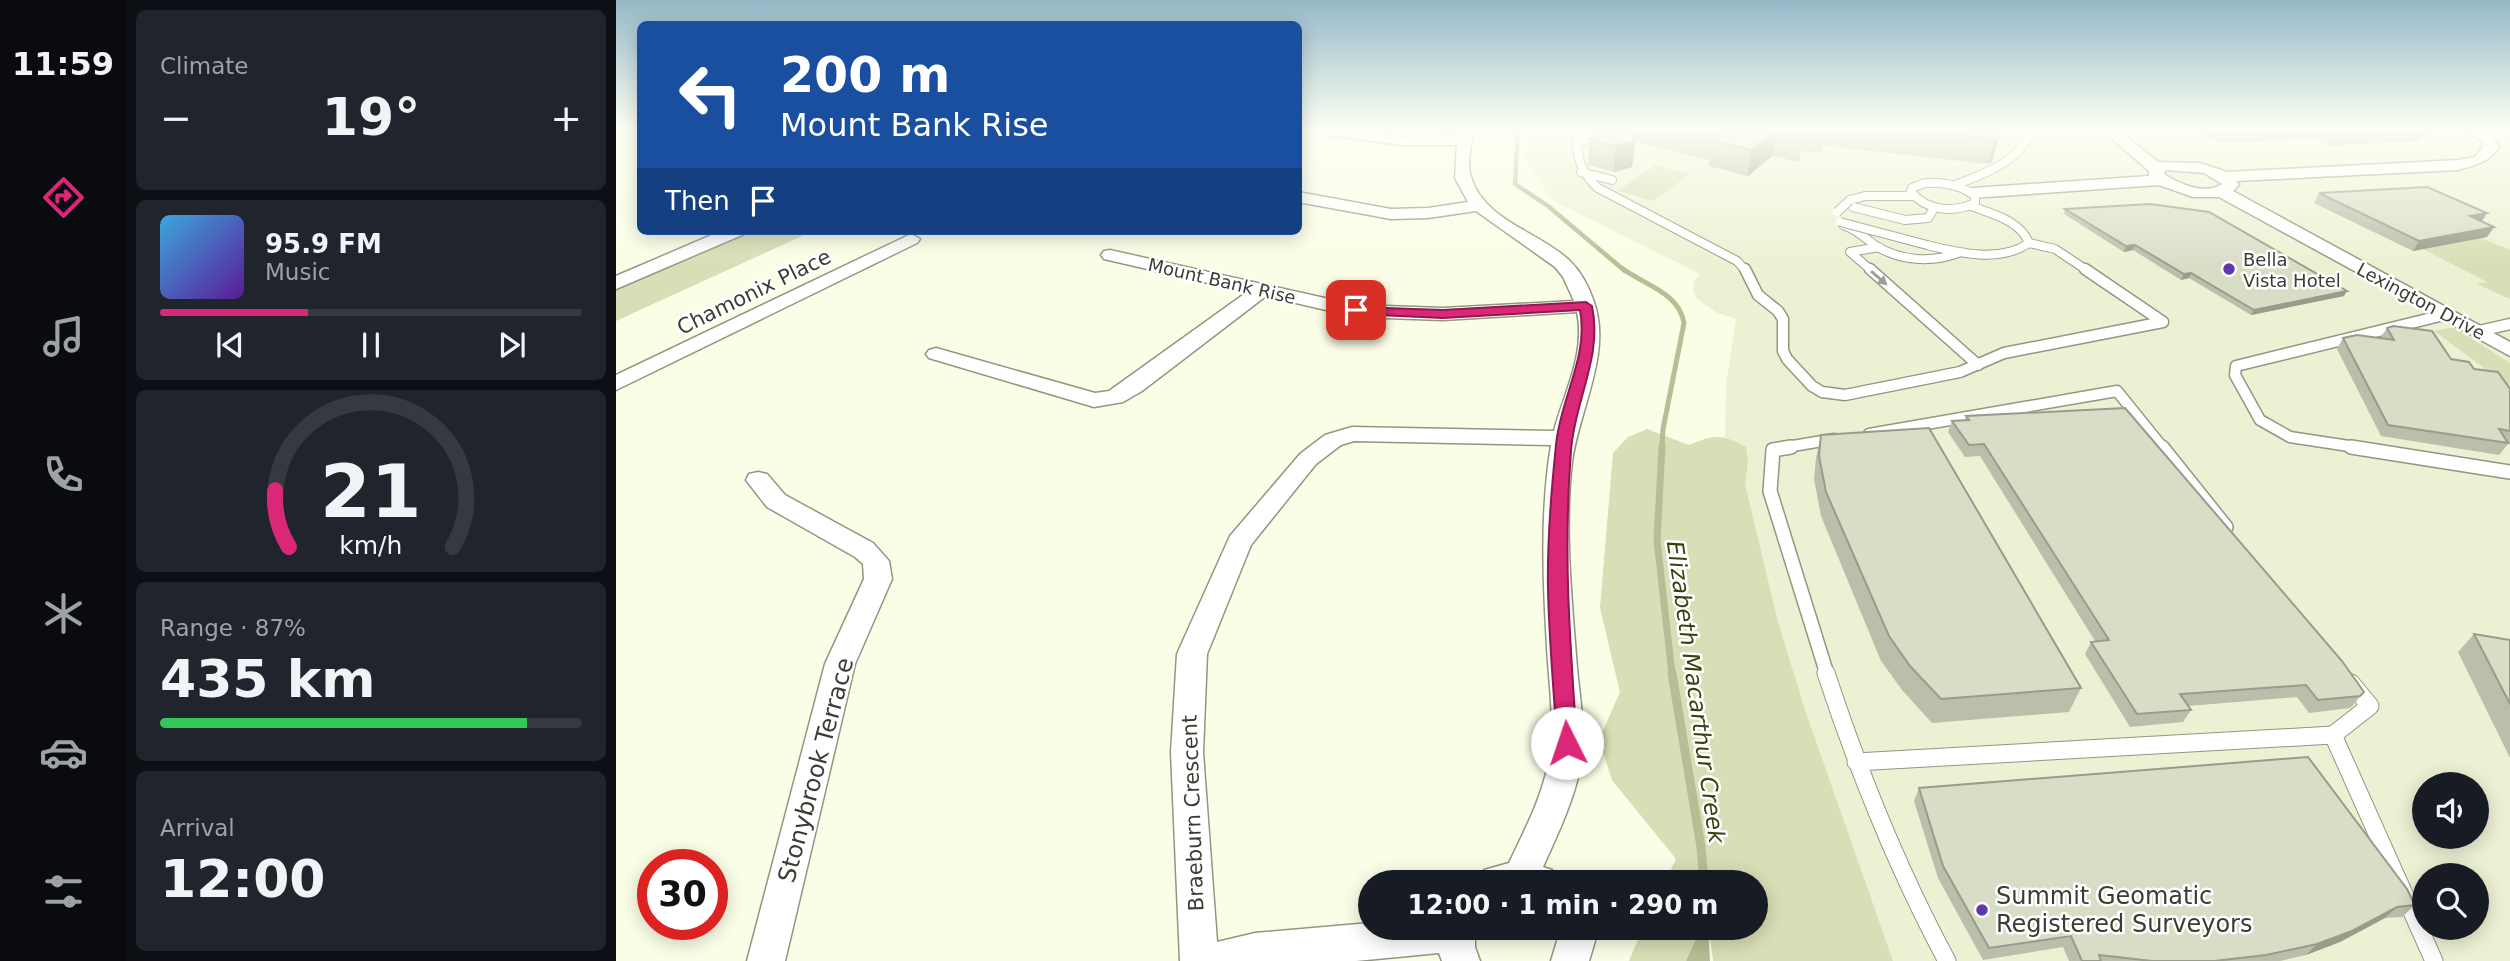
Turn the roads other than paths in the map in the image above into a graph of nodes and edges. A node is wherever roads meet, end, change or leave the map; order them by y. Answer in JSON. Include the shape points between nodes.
{"nodes":[{"id":1,"x":1463,"y":176,"type":"edge"},
{"id":2,"x":1585,"y":176,"type":"edge"},
{"id":3,"x":1596,"y":176,"type":"edge"},
{"id":4,"x":1976,"y":176,"type":"edge"},
{"id":5,"x":2159,"y":176,"type":"joint"},
{"id":6,"x":2212,"y":176,"type":"edge"},
{"id":7,"x":2331,"y":176,"type":"edge"},
{"id":8,"x":1612,"y":180,"type":"dead end"},
{"id":9,"x":1955,"y":185,"type":"junction"},
{"id":10,"x":2223,"y":185,"type":"junction"},
{"id":11,"x":1912,"y":196,"type":"junction"},
{"id":12,"x":1302,"y":198,"type":"edge"},
{"id":13,"x":1971,"y":199,"type":"junction"},
{"id":14,"x":1851,"y":203,"type":"junction"},
{"id":15,"x":1479,"y":205,"type":"junction"},
{"id":16,"x":1935,"y":208,"type":"junction"},
{"id":17,"x":1839,"y":219,"type":"junction"},
{"id":18,"x":727,"y":235,"type":"edge"},
{"id":19,"x":911,"y":239,"type":"dead end"},
{"id":20,"x":2029,"y":243,"type":"junction"},
{"id":21,"x":1878,"y":247,"type":"junction"},
{"id":22,"x":1958,"y":253,"type":"junction"},
{"id":23,"x":1110,"y":255,"type":"dead end"},
{"id":24,"x":616,"y":283,"type":"edge"},
{"id":25,"x":1261,"y":291,"type":"junction"},
{"id":26,"x":1586,"y":306,"type":"junction"},
{"id":27,"x":2448,"y":314,"type":"junction"},
{"id":28,"x":2510,"y":324,"type":"edge"},
{"id":29,"x":2479,"y":331,"type":"junction"},
{"id":30,"x":2510,"y":350,"type":"edge"},
{"id":31,"x":936,"y":354,"type":"dead end"},
{"id":32,"x":1978,"y":365,"type":"junction"},
{"id":33,"x":616,"y":383,"type":"edge"},
{"id":34,"x":1564,"y":438,"type":"junction"},
{"id":35,"x":2510,"y":472,"type":"edge"},
{"id":36,"x":758,"y":480,"type":"dead end"},
{"id":37,"x":2239,"y":543,"type":"edge"},
{"id":38,"x":2343,"y":674,"type":"edge"},
{"id":39,"x":2333,"y":735,"type":"junction"},
{"id":40,"x":1856,"y":762,"type":"junction"},
{"id":41,"x":1524,"y":870,"type":"edge"},
{"id":42,"x":1458,"y":940,"type":"edge"},
{"id":43,"x":1576,"y":940,"type":"edge"},
{"id":44,"x":766,"y":961,"type":"edge"},
{"id":45,"x":1199,"y":961,"type":"edge"},
{"id":46,"x":1217,"y":961,"type":"edge"},
{"id":47,"x":1570,"y":961,"type":"edge"},
{"id":48,"x":1947,"y":961,"type":"edge"},
{"id":49,"x":2434,"y":961,"type":"edge"}],
"edges":[{"from":1,"to":15,"type":"street"},
{"from":2,"to":32,"type":"lane","via":[[1598,188],[1745,268],[1758,295],[1783,319],[1787,359],[1822,392],[1845,395]]},
{"from":3,"to":8,"type":"lane"},
{"from":4,"to":9,"type":"lane"},
{"from":5,"to":10,"type":"street","via":[[2193,192]]},
{"from":5,"to":13,"type":"street"},
{"from":6,"to":10,"type":"street"},
{"from":7,"to":10,"type":"street"},
{"from":9,"to":11,"type":"lane","via":[[1925,183],[1912,188]]},
{"from":9,"to":13,"type":"lane"},
{"from":10,"to":27,"type":"street","name":"Lexington Drive"},
{"from":11,"to":14,"type":"lane","via":[[1865,196]]},
{"from":11,"to":16,"type":"lane"},
{"from":12,"to":15,"type":"street","via":[[1391,214]]},
{"from":13,"to":16,"type":"lane","via":[[1955,209]]},
{"from":13,"to":20,"type":"lane","via":[[2026,234]]},
{"from":14,"to":16,"type":"lane","via":[[1915,221],[1928,218]]},
{"from":14,"to":17,"type":"lane","bridge":true},
{"from":15,"to":26,"type":"street","via":[[1564,265]]},
{"from":17,"to":21,"type":"lane"},
{"from":17,"to":22,"type":"lane","bridge":true},
{"from":18,"to":24,"type":"street"},
{"from":19,"to":33,"type":"street","name":"Chamonix Place"},
{"from":20,"to":22,"type":"lane","via":[[1984,255]]},
{"from":20,"to":32,"type":"lane","via":[[2055,249],[2163,322],[2004,353]]},
{"from":21,"to":22,"type":"lane","via":[[1926,262]]},
{"from":21,"to":32,"type":"lane","one_way":true,"via":[[1850,252]]},
{"from":23,"to":25,"type":"street","name":"Mount Bank Rise"},
{"from":25,"to":26,"type":"street","name":"Mount Bank Rise","via":[[1368,311],[1443,314]]},
{"from":25,"to":31,"type":"street","via":[[1115,397],[1094,400]]},
{"from":26,"to":34,"type":"street","via":[[1588,350]]},
{"from":27,"to":29,"type":"street","name":"Lexington Drive"},
{"from":27,"to":35,"type":"lane","via":[[2240,364],[2235,375],[2260,421],[2290,437]]},
{"from":28,"to":29,"type":"lane"},
{"from":29,"to":30,"type":"street","name":"Lexington Drive"},
{"from":34,"to":41,"type":"street","via":[[1557,587],[1567,743],[1559,792]]},
{"from":34,"to":45,"type":"street","name":"Braeburn Crescent","via":[[1352,434],[1333,440],[1308,459],[1239,542],[1192,654],[1187,752]]},
{"from":36,"to":44,"type":"street","name":"Stonybrook Terrace","via":[[776,501],[864,550],[876,561],[878,579],[840,664]]},
{"from":37,"to":40,"type":"lane","via":[[2117,391],[1773,450],[1770,491]]},
{"from":38,"to":39,"type":"lane","via":[[2370,706]]},
{"from":39,"to":40,"type":"lane"},
{"from":39,"to":49,"type":"lane"},
{"from":40,"to":48,"type":"lane","via":[[1920,915]]},
{"from":42,"to":46,"type":"street","via":[[1255,951]]},
{"from":43,"to":47,"type":"street"}]}
